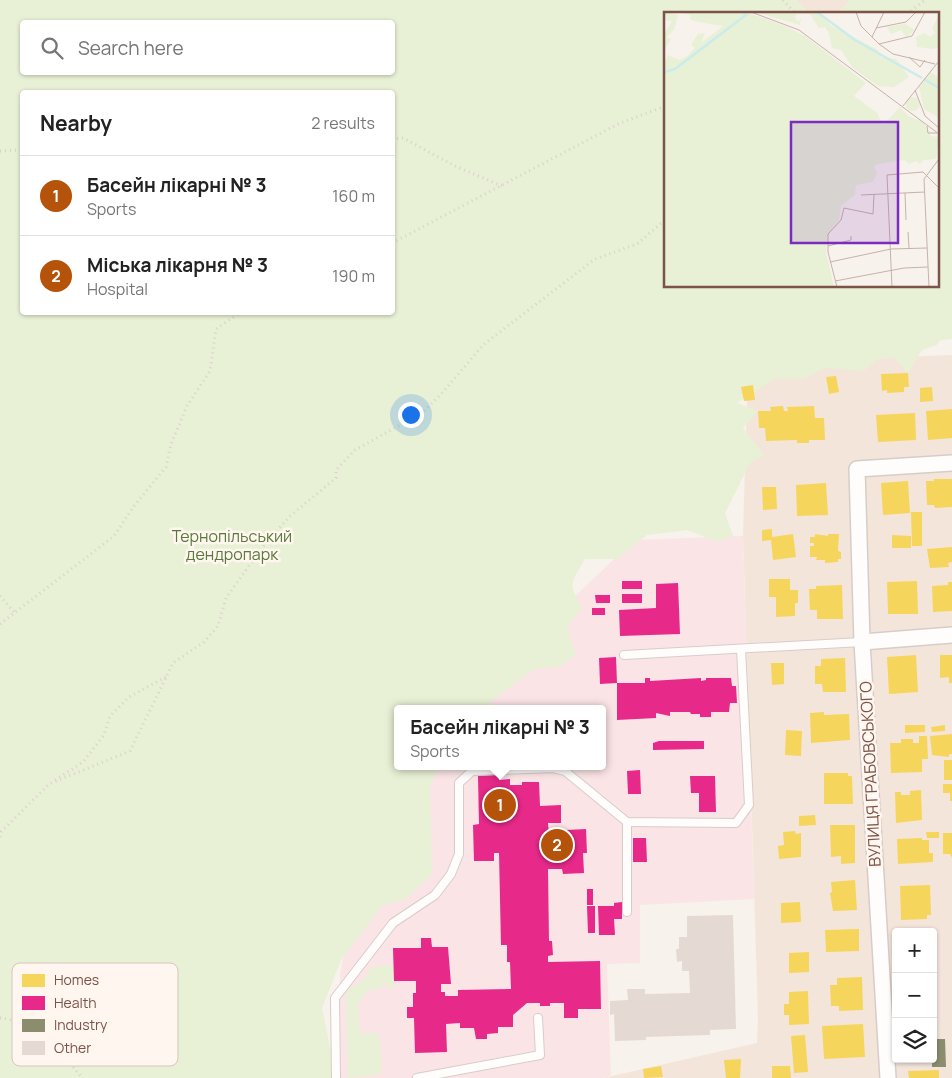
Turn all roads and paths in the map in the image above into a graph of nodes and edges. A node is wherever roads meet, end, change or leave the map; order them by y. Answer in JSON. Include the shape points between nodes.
{"nodes":[{"id":1,"x":783,"y":0,"type":"edge"},
{"id":2,"x":925,"y":0,"type":"edge"},
{"id":3,"x":794,"y":12,"type":"edge"},
{"id":4,"x":910,"y":12,"type":"edge"},
{"id":5,"x":664,"y":107,"type":"edge"},
{"id":6,"x":395,"y":139,"type":"edge"},
{"id":7,"x":20,"y":150,"type":"edge"},
{"id":8,"x":0,"y":151,"type":"edge"},
{"id":9,"x":503,"y":186,"type":"junction"},
{"id":10,"x":664,"y":221,"type":"edge"},
{"id":11,"x":395,"y":241,"type":"edge"},
{"id":12,"x":237,"y":315,"type":"edge"},
{"id":13,"x":952,"y":463,"type":"edge"},
{"id":14,"x":0,"y":596,"type":"edge"},
{"id":15,"x":15,"y":613,"type":"junction"},
{"id":16,"x":0,"y":624,"type":"edge"},
{"id":17,"x":952,"y":635,"type":"edge"},
{"id":18,"x":862,"y":642,"type":"junction"},
{"id":19,"x":741,"y":649,"type":"junction"},
{"id":20,"x":624,"y":655,"type":"dead end"},
{"id":21,"x":166,"y":677,"type":"junction"},
{"id":22,"x":499,"y":770,"type":"edge"},
{"id":23,"x":562,"y":770,"type":"edge"},
{"id":24,"x":48,"y":784,"type":"junction"},
{"id":25,"x":627,"y":822,"type":"junction"},
{"id":26,"x":0,"y":837,"type":"edge"},
{"id":27,"x":627,"y":912,"type":"dead end"},
{"id":28,"x":0,"y":1018,"type":"edge"},
{"id":29,"x":538,"y":1018,"type":"dead end"},
{"id":30,"x":12,"y":1022,"type":"edge"},
{"id":31,"x":73,"y":1066,"type":"edge"},
{"id":32,"x":82,"y":1078,"type":"edge"},
{"id":33,"x":336,"y":1078,"type":"edge"},
{"id":34,"x":417,"y":1078,"type":"edge"},
{"id":35,"x":888,"y":1078,"type":"edge"}],
"edges":[{"from":1,"to":3,"type":"path"},
{"from":2,"to":4,"type":"path"},
{"from":5,"to":9,"type":"path","via":[[620,123]]},
{"from":6,"to":9,"type":"path","via":[[403,138],[455,166]]},
{"from":7,"to":8,"type":"path"},
{"from":9,"to":11,"type":"path"},
{"from":10,"to":21,"type":"path","via":[[637,244],[595,259],[483,345],[422,413],[354,450],[336,470],[336,478],[289,517],[261,549],[226,598],[218,626],[204,642],[173,663]]},
{"from":12,"to":15,"type":"path","via":[[216,329],[210,371],[187,406],[171,444],[166,467],[114,536]]},
{"from":13,"to":18,"type":"street","name":"ВУЛИЦЯ ГРАБОВСЬКОГО","via":[[857,469]]},
{"from":14,"to":15,"type":"path"},
{"from":15,"to":16,"type":"path"},
{"from":17,"to":18,"type":"street"},
{"from":18,"to":19,"type":"lane"},
{"from":18,"to":35,"type":"street","name":"ВУЛИЦЯ ГРАБОВСЬКОГО"},
{"from":19,"to":20,"type":"lane"},
{"from":19,"to":25,"type":"lane","via":[[749,805],[736,823]]},
{"from":21,"to":24,"type":"path","via":[[128,697],[110,716],[104,735],[83,762]]},
{"from":21,"to":24,"type":"path","via":[[130,751]]},
{"from":22,"to":33,"type":"lane","via":[[472,771],[459,783],[459,854],[451,874],[435,895],[393,923],[335,998]]},
{"from":23,"to":25,"type":"lane"},
{"from":24,"to":26,"type":"path","via":[[1,832]]},
{"from":25,"to":27,"type":"lane"},
{"from":28,"to":30,"type":"path"},
{"from":29,"to":34,"type":"lane","via":[[540,1055]]},
{"from":31,"to":32,"type":"path"}]}
